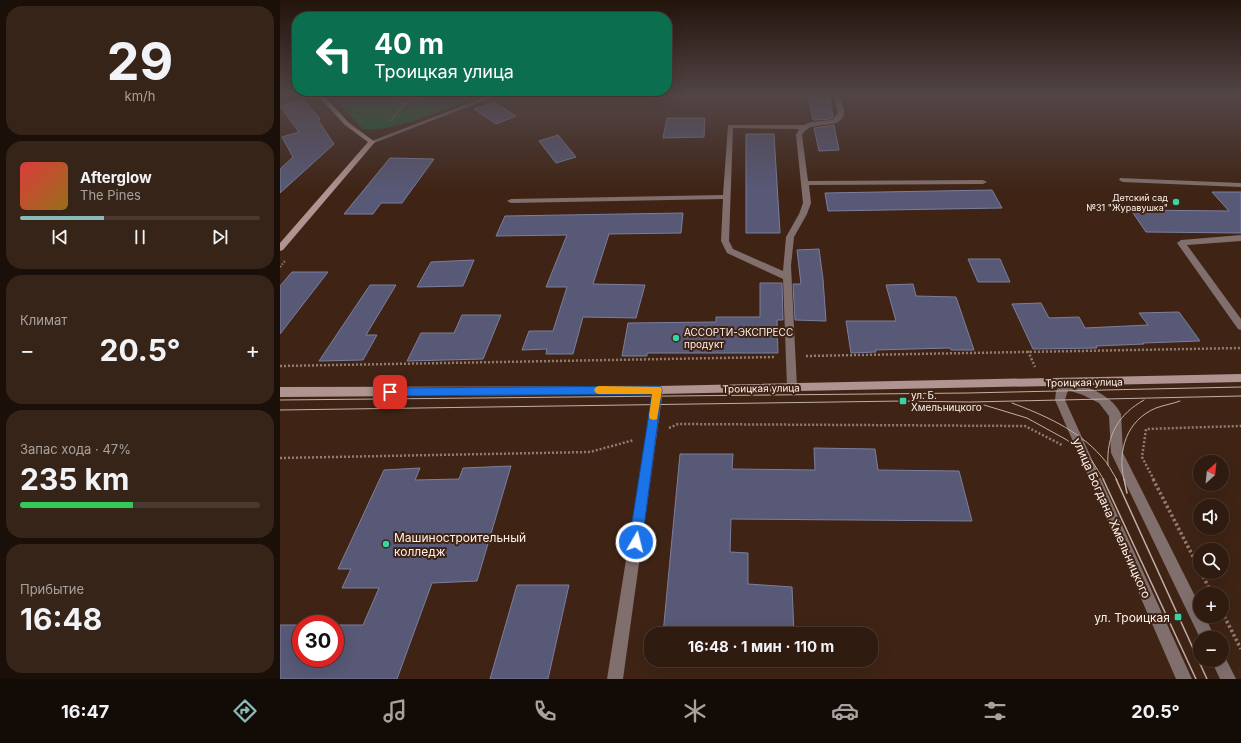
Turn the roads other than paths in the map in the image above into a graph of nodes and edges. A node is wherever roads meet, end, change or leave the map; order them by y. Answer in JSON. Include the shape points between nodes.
{"nodes":[{"id":1,"x":352,"y":128,"type":"edge"},
{"id":2,"x":410,"y":128,"type":"edge"},
{"id":3,"x":730,"y":128,"type":"edge"},
{"id":4,"x":805,"y":128,"type":"edge"},
{"id":5,"x":372,"y":142,"type":"junction"},
{"id":6,"x":1123,"y":180,"type":"dead end"},
{"id":7,"x":983,"y":182,"type":"dead end"},
{"id":8,"x":804,"y":183,"type":"junction"},
{"id":9,"x":1241,"y":185,"type":"edge"},
{"id":10,"x":727,"y":197,"type":"junction"},
{"id":11,"x":511,"y":201,"type":"dead end"},
{"id":12,"x":1241,"y":238,"type":"edge"},
{"id":13,"x":280,"y":248,"type":"edge"},
{"id":14,"x":787,"y":277,"type":"junction"},
{"id":15,"x":1241,"y":326,"type":"edge"},
{"id":16,"x":1241,"y":378,"type":"edge"},
{"id":17,"x":1049,"y":382,"type":"junction"},
{"id":18,"x":1098,"y":382,"type":"junction"},
{"id":19,"x":1065,"y":386,"type":"junction"},
{"id":20,"x":792,"y":387,"type":"junction"},
{"id":21,"x":658,"y":390,"type":"junction"},
{"id":22,"x":280,"y":392,"type":"edge"},
{"id":23,"x":1205,"y":631,"type":"edge"},
{"id":24,"x":1222,"y":667,"type":"edge"},
{"id":25,"x":616,"y":679,"type":"edge"},
{"id":26,"x":1184,"y":679,"type":"edge"},
{"id":27,"x":1228,"y":679,"type":"edge"}],
"edges":[{"from":1,"to":5,"type":"street"},
{"from":2,"to":5,"type":"street"},
{"from":3,"to":10,"type":"street"},
{"from":4,"to":8,"type":"street","via":[[799,135]]},
{"from":5,"to":13,"type":"street"},
{"from":6,"to":9,"type":"street"},
{"from":7,"to":8,"type":"street"},
{"from":8,"to":14,"type":"street","via":[[807,203],[790,237]]},
{"from":10,"to":11,"type":"street"},
{"from":10,"to":14,"type":"street","via":[[725,241],[730,251]]},
{"from":12,"to":15,"type":"street","via":[[1181,243]]},
{"from":14,"to":20,"type":"street"},
{"from":16,"to":18,"type":"street","name":"Троицкая улица"},
{"from":17,"to":18,"type":"street","name":"Троицкая улица"},
{"from":17,"to":19,"type":"street"},
{"from":17,"to":20,"type":"street","name":"Троицкая улица"},
{"from":18,"to":19,"type":"street"},
{"from":19,"to":23,"type":"street","via":[[1086,391],[1103,400],[1115,414],[1117,453]]},
{"from":19,"to":26,"type":"street","name":"улица Богдана Хмельницкого","via":[[1060,391],[1060,400]]},
{"from":20,"to":21,"type":"street","name":"Троицкая улица"},
{"from":21,"to":22,"type":"street","name":"Троицкая улица"},
{"from":21,"to":25,"type":"street"},
{"from":24,"to":27,"type":"street"}]}
